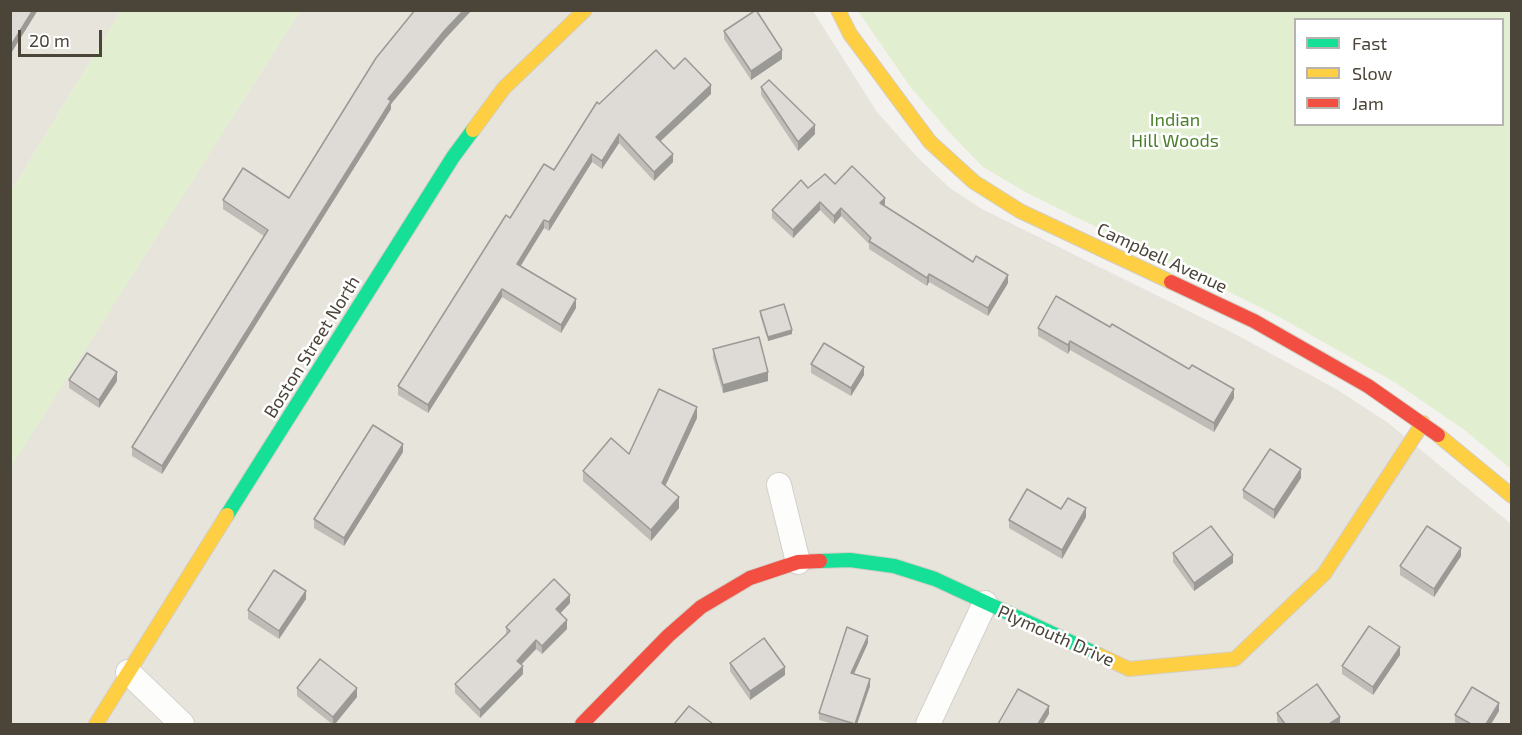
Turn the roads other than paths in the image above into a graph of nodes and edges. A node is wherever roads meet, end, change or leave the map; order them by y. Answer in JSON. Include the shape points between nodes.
{"nodes":[{"id":1,"x":585,"y":10,"type":"edge"},
{"id":2,"x":838,"y":10,"type":"edge"},
{"id":3,"x":1423,"y":423,"type":"junction"},
{"id":4,"x":779,"y":485,"type":"dead end"},
{"id":5,"x":1512,"y":496,"type":"edge"},
{"id":6,"x":798,"y":562,"type":"junction"},
{"id":7,"x":985,"y":603,"type":"junction"},
{"id":8,"x":128,"y":672,"type":"junction"},
{"id":9,"x":96,"y":724,"type":"edge"},
{"id":10,"x":182,"y":724,"type":"edge"},
{"id":11,"x":582,"y":724,"type":"edge"},
{"id":12,"x":928,"y":724,"type":"edge"}],
"edges":[{"from":1,"to":8,"type":"street","name":"Boston Street North","via":[[504,88],[453,157]]},
{"from":2,"to":3,"type":"street","name":"Campbell Avenue","via":[[850,34],[930,142],[974,182],[1020,211],[1254,321],[1368,386]]},
{"from":3,"to":5,"type":"street","name":"Campbell Avenue"},
{"from":3,"to":7,"type":"street","name":"Plymouth Drive","via":[[1324,574],[1235,659],[1129,669]]},
{"from":4,"to":6,"type":"street"},
{"from":6,"to":7,"type":"street","name":"Plymouth Drive","via":[[850,560],[894,566],[935,579]]},
{"from":6,"to":11,"type":"street","name":"Plymouth Drive","via":[[750,578],[701,607]]},
{"from":7,"to":12,"type":"street"},
{"from":8,"to":9,"type":"street","name":"Boston Street North"},
{"from":8,"to":10,"type":"street"}]}
